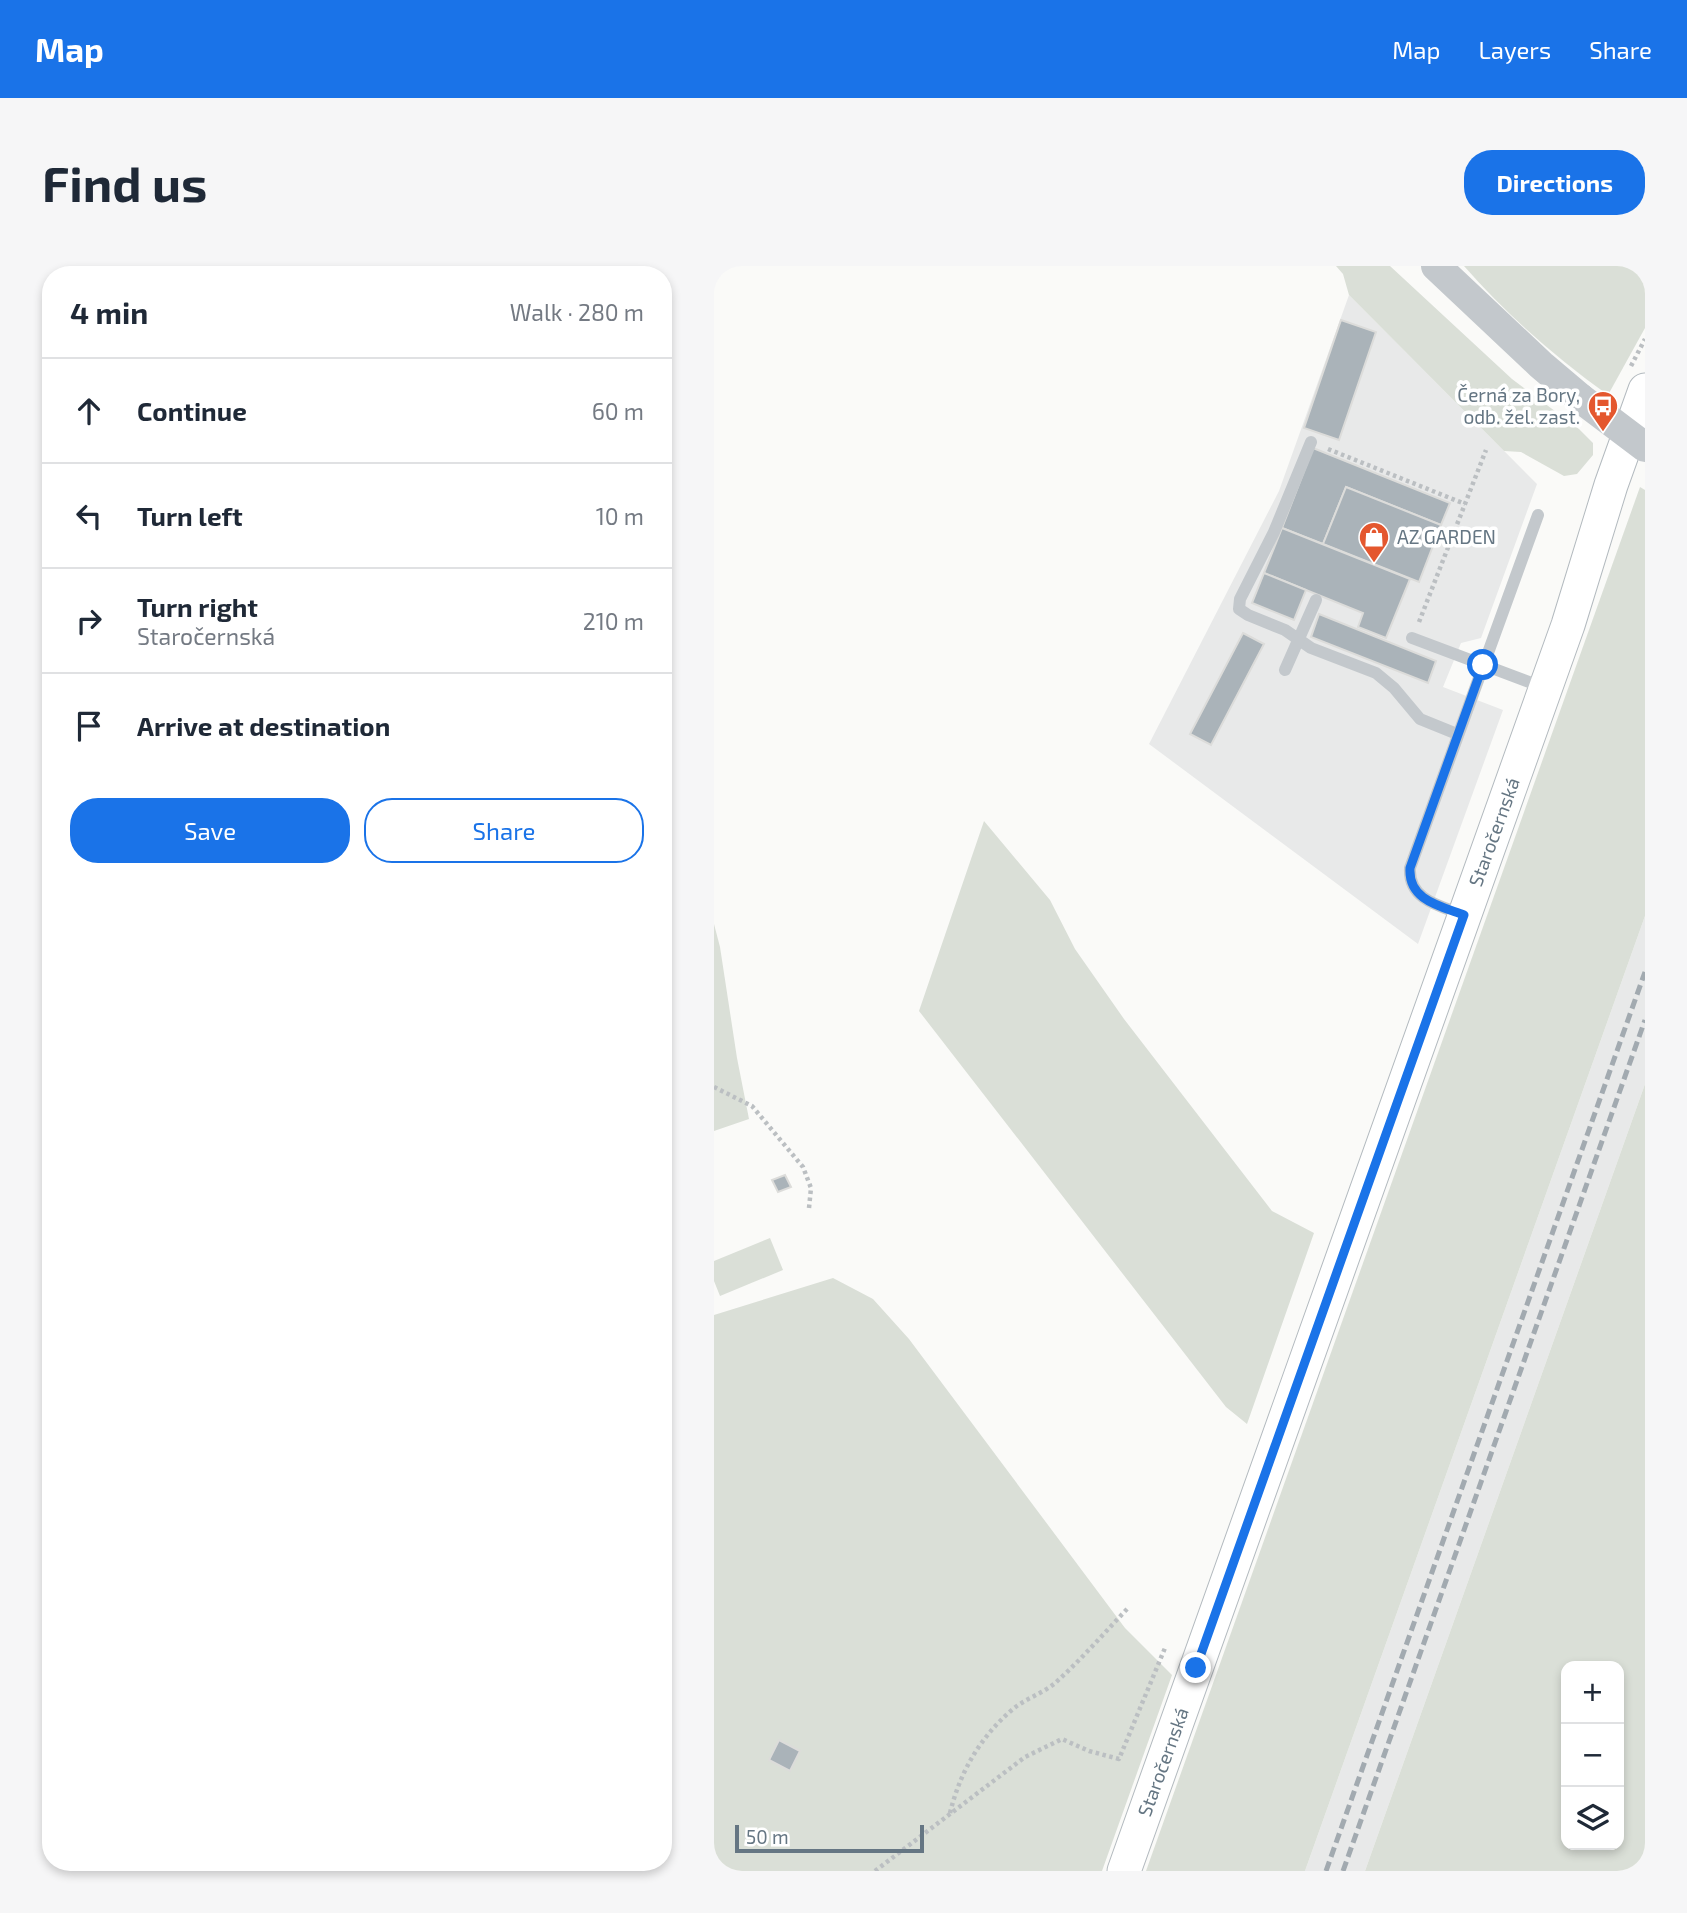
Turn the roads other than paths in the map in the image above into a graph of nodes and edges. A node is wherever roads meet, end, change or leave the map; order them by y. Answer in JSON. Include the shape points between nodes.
{"nodes":[{"id":1,"x":1436,"y":266,"type":"edge"},
{"id":2,"x":1645,"y":390,"type":"edge"},
{"id":3,"x":1311,"y":442,"type":"road end"},
{"id":4,"x":1645,"y":444,"type":"edge"},
{"id":5,"x":1538,"y":515,"type":"dead end"},
{"id":6,"x":1316,"y":600,"type":"dead end"},
{"id":7,"x":1568,"y":625,"type":"junction"},
{"id":8,"x":1412,"y":638,"type":"road end"},
{"id":9,"x":1299,"y":640,"type":"junction"},
{"id":10,"x":1483,"y":665,"type":"junction"},
{"id":11,"x":1285,"y":670,"type":"dead end"},
{"id":12,"x":1546,"y":688,"type":"junction"},
{"id":13,"x":1457,"y":734,"type":"junction"},
{"id":14,"x":1464,"y":915,"type":"junction"},
{"id":15,"x":1124,"y":1871,"type":"edge"}],
"edges":[{"from":1,"to":4,"type":"street","bridge":true,"via":[[1541,365]]},
{"from":2,"to":7,"type":"main road","name":"Staročernská"},
{"from":3,"to":9,"type":"lane","via":[[1239,606],[1242,612]]},
{"from":4,"to":7,"type":"main road","name":"Staročernská"},
{"from":5,"to":10,"type":"lane"},
{"from":6,"to":9,"type":"lane"},
{"from":7,"to":12,"type":"main road","name":"Staročernská"},
{"from":8,"to":10,"type":"lane"},
{"from":9,"to":11,"type":"lane"},
{"from":9,"to":13,"type":"lane","via":[[1376,673],[1420,719]]},
{"from":10,"to":12,"type":"lane"},
{"from":10,"to":13,"type":"lane"},
{"from":12,"to":14,"type":"main road","name":"Staročernská"},
{"from":13,"to":14,"type":"lane","via":[[1412,857],[1409,878],[1423,899]]},
{"from":14,"to":15,"type":"main road","name":"Staročernská"}]}
